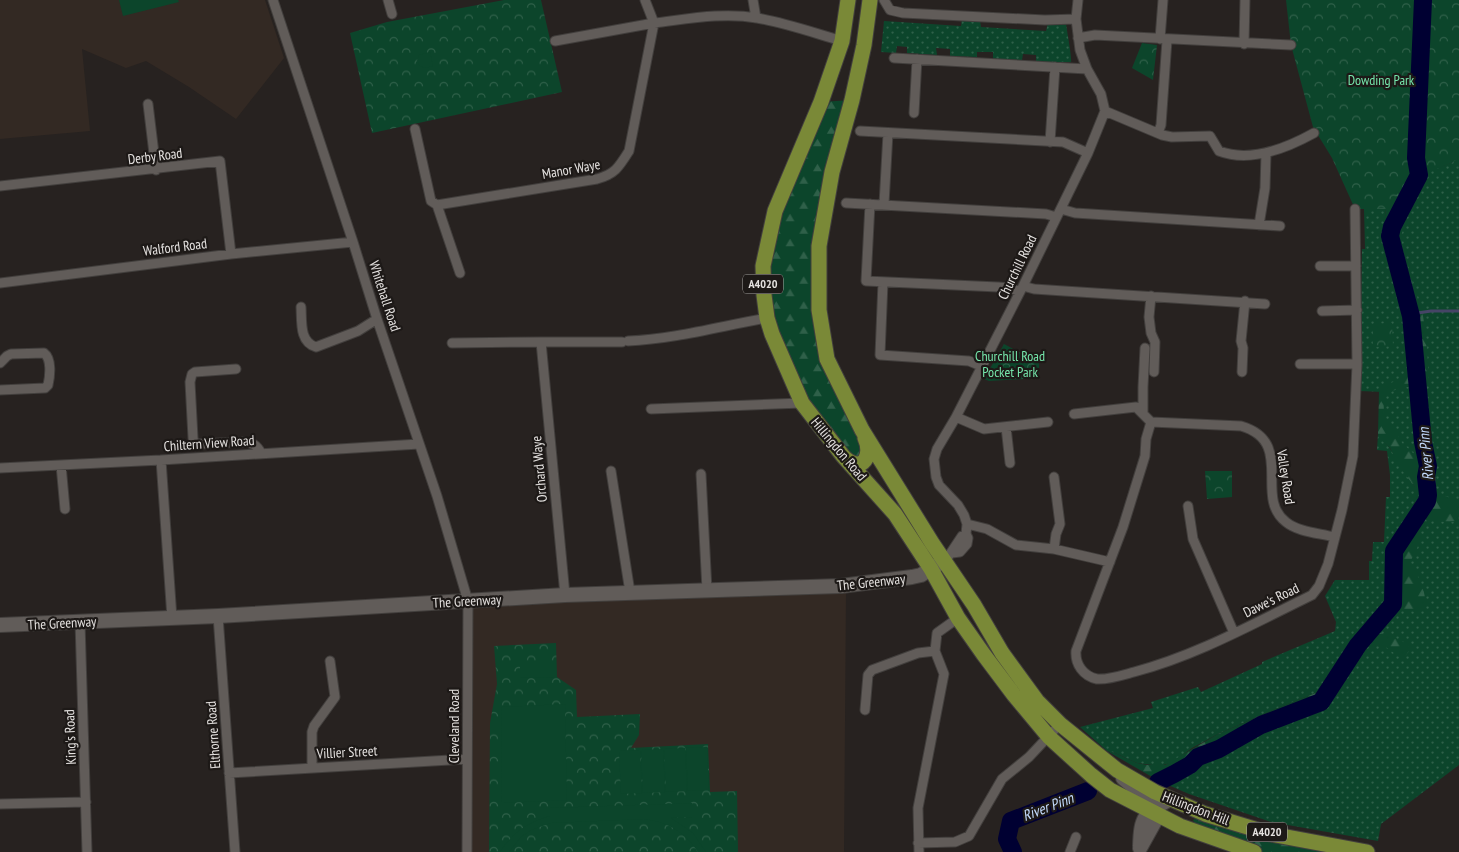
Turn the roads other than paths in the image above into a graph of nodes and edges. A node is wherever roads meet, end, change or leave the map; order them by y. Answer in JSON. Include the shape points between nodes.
{"nodes":[{"id":1,"x":273,"y":0,"type":"edge"},
{"id":2,"x":388,"y":0,"type":"edge"},
{"id":3,"x":646,"y":0,"type":"edge"},
{"id":4,"x":752,"y":0,"type":"edge"},
{"id":5,"x":848,"y":0,"type":"edge"},
{"id":6,"x":870,"y":0,"type":"edge"},
{"id":7,"x":884,"y":0,"type":"edge"},
{"id":8,"x":1078,"y":0,"type":"edge"},
{"id":9,"x":1163,"y":0,"type":"edge"},
{"id":10,"x":1245,"y":0,"type":"edge"},
{"id":11,"x":392,"y":14,"type":"dead end"},
{"id":12,"x":756,"y":18,"type":"junction"},
{"id":13,"x":1076,"y":19,"type":"junction"},
{"id":14,"x":654,"y":23,"type":"junction"},
{"id":15,"x":1078,"y":38,"type":"junction"},
{"id":16,"x":1164,"y":39,"type":"junction"},
{"id":17,"x":555,"y":41,"type":"dead end"},
{"id":18,"x":842,"y":42,"type":"junction"},
{"id":19,"x":1244,"y":44,"type":"junction"},
{"id":20,"x":1291,"y":45,"type":"dead end"},
{"id":21,"x":894,"y":58,"type":"dead end"},
{"id":22,"x":917,"y":59,"type":"junction"},
{"id":23,"x":1055,"y":67,"type":"junction"},
{"id":24,"x":1087,"y":69,"type":"junction"},
{"id":25,"x":148,"y":104,"type":"dead end"},
{"id":26,"x":1105,"y":111,"type":"junction"},
{"id":27,"x":914,"y":113,"type":"dead end"},
{"id":28,"x":416,"y":129,"type":"dead end"},
{"id":29,"x":860,"y":131,"type":"dead end"},
{"id":30,"x":888,"y":133,"type":"junction"},
{"id":31,"x":1158,"y":133,"type":"junction"},
{"id":32,"x":1314,"y":133,"type":"dead end"},
{"id":33,"x":1050,"y":142,"type":"junction"},
{"id":34,"x":1088,"y":153,"type":"junction"},
{"id":35,"x":1266,"y":154,"type":"junction"},
{"id":36,"x":156,"y":170,"type":"junction"},
{"id":37,"x":0,"y":186,"type":"edge"},
{"id":38,"x":846,"y":203,"type":"dead end"},
{"id":39,"x":870,"y":204,"type":"junction"},
{"id":40,"x":884,"y":204,"type":"junction"},
{"id":41,"x":437,"y":205,"type":"junction"},
{"id":42,"x":1061,"y":208,"type":"junction"},
{"id":43,"x":1355,"y":209,"type":"dead end"},
{"id":44,"x":1056,"y":217,"type":"junction"},
{"id":45,"x":1259,"y":225,"type":"junction"},
{"id":46,"x":1280,"y":226,"type":"dead end"},
{"id":47,"x":353,"y":242,"type":"junction"},
{"id":48,"x":231,"y":254,"type":"junction"},
{"id":49,"x":1320,"y":266,"type":"dead end"},
{"id":50,"x":1356,"y":266,"type":"junction"},
{"id":51,"x":460,"y":273,"type":"dead end"},
{"id":52,"x":883,"y":282,"type":"junction"},
{"id":53,"x":0,"y":283,"type":"edge"},
{"id":54,"x":1022,"y":289,"type":"junction"},
{"id":55,"x":1151,"y":296,"type":"junction"},
{"id":56,"x":1245,"y":301,"type":"junction"},
{"id":57,"x":1265,"y":304,"type":"dead end"},
{"id":58,"x":301,"y":306,"type":"dead end"},
{"id":59,"x":1357,"y":310,"type":"junction"},
{"id":60,"x":1322,"y":311,"type":"dead end"},
{"id":61,"x":767,"y":318,"type":"junction"},
{"id":62,"x":377,"y":319,"type":"junction"},
{"id":63,"x":541,"y":342,"type":"junction"},
{"id":64,"x":452,"y":343,"type":"dead end"},
{"id":65,"x":1145,"y":348,"type":"dead end"},
{"id":66,"x":0,"y":363,"type":"edge"},
{"id":67,"x":1300,"y":364,"type":"dead end"},
{"id":68,"x":1357,"y":364,"type":"junction"},
{"id":69,"x":981,"y":366,"type":"junction"},
{"id":70,"x":236,"y":369,"type":"dead end"},
{"id":71,"x":1154,"y":372,"type":"dead end"},
{"id":72,"x":1242,"y":372,"type":"dead end"},
{"id":73,"x":0,"y":390,"type":"edge"},
{"id":74,"x":802,"y":403,"type":"junction"},
{"id":75,"x":651,"y":409,"type":"dead end"},
{"id":76,"x":1074,"y":414,"type":"dead end"},
{"id":77,"x":1143,"y":414,"type":"junction"},
{"id":78,"x":956,"y":417,"type":"junction"},
{"id":79,"x":1048,"y":422,"type":"dead end"},
{"id":80,"x":1151,"y":422,"type":"junction"},
{"id":81,"x":1006,"y":427,"type":"junction"},
{"id":82,"x":862,"y":430,"type":"junction"},
{"id":83,"x":420,"y":444,"type":"junction"},
{"id":84,"x":261,"y":453,"type":"junction"},
{"id":85,"x":842,"y":456,"type":"junction"},
{"id":86,"x":161,"y":460,"type":"junction"},
{"id":87,"x":1010,"y":463,"type":"dead end"},
{"id":88,"x":62,"y":465,"type":"junction"},
{"id":89,"x":0,"y":468,"type":"edge"},
{"id":90,"x":612,"y":471,"type":"dead end"},
{"id":91,"x":701,"y":474,"type":"dead end"},
{"id":92,"x":1054,"y":477,"type":"dead end"},
{"id":93,"x":1188,"y":506,"type":"dead end"},
{"id":94,"x":65,"y":509,"type":"dead end"},
{"id":95,"x":968,"y":524,"type":"junction"},
{"id":96,"x":1334,"y":537,"type":"junction"},
{"id":97,"x":1054,"y":549,"type":"junction"},
{"id":98,"x":948,"y":557,"type":"junction"},
{"id":99,"x":1110,"y":562,"type":"junction"},
{"id":100,"x":931,"y":569,"type":"junction"},
{"id":101,"x":706,"y":590,"type":"junction"},
{"id":102,"x":630,"y":592,"type":"junction"},
{"id":103,"x":565,"y":595,"type":"junction"},
{"id":104,"x":468,"y":601,"type":"junction"},
{"id":105,"x":218,"y":616,"type":"junction"},
{"id":106,"x":172,"y":618,"type":"junction"},
{"id":107,"x":958,"y":618,"type":"junction"},
{"id":108,"x":80,"y":622,"type":"junction"},
{"id":109,"x":0,"y":625,"type":"edge"},
{"id":110,"x":1234,"y":633,"type":"junction"},
{"id":111,"x":935,"y":650,"type":"junction"},
{"id":112,"x":330,"y":661,"type":"dead end"},
{"id":113,"x":865,"y":710,"type":"dead end"},
{"id":114,"x":1060,"y":724,"type":"junction"},
{"id":115,"x":1049,"y":737,"type":"junction"},
{"id":116,"x":467,"y":759,"type":"junction"},
{"id":117,"x":312,"y":768,"type":"junction"},
{"id":118,"x":1117,"y":770,"type":"junction"},
{"id":119,"x":229,"y":772,"type":"junction"},
{"id":120,"x":1170,"y":799,"type":"junction"},
{"id":121,"x":86,"y":802,"type":"junction"},
{"id":122,"x":0,"y":804,"type":"edge"},
{"id":123,"x":1150,"y":812,"type":"junction"},
{"id":124,"x":1076,"y":837,"type":"dead end"},
{"id":125,"x":918,"y":847,"type":"edge"},
{"id":126,"x":1141,"y":850,"type":"edge"},
{"id":127,"x":87,"y":852,"type":"edge"},
{"id":128,"x":234,"y":852,"type":"edge"},
{"id":129,"x":467,"y":852,"type":"edge"},
{"id":130,"x":1070,"y":852,"type":"edge"},
{"id":131,"x":1254,"y":852,"type":"edge"},
{"id":132,"x":1367,"y":852,"type":"edge"}],
"edges":[{"from":1,"to":47,"type":"street","name":"Whitehall Road"},
{"from":2,"to":11,"type":"street"},
{"from":3,"to":14,"type":"street"},
{"from":4,"to":12,"type":"street"},
{"from":5,"to":18,"type":"main road","name":"Hillingdon Road","number":"A4020"},
{"from":6,"to":82,"type":"main road","name":"Hillingdon Road","number":"A4020","via":[[864,45],[832,172],[819,246],[819,310],[827,359]]},
{"from":7,"to":13,"type":"street","via":[[890,10],[902,13]]},
{"from":8,"to":13,"type":"street"},
{"from":9,"to":16,"type":"street"},
{"from":10,"to":19,"type":"street"},
{"from":12,"to":14,"type":"street","via":[[711,16]]},
{"from":12,"to":18,"type":"street"},
{"from":13,"to":15,"type":"street"},
{"from":14,"to":17,"type":"street"},
{"from":14,"to":41,"type":"street","name":"Manor Waye","via":[[629,151],[610,175]]},
{"from":15,"to":16,"type":"street","via":[[1095,35]]},
{"from":15,"to":24,"type":"street"},
{"from":16,"to":19,"type":"street"},
{"from":16,"to":31,"type":"street"},
{"from":18,"to":61,"type":"main road","name":"Hillingdon Road","number":"A4020","via":[[821,102],[775,211],[763,266]]},
{"from":19,"to":20,"type":"street"},
{"from":21,"to":22,"type":"street"},
{"from":22,"to":23,"type":"street"},
{"from":22,"to":27,"type":"street"},
{"from":23,"to":24,"type":"street"},
{"from":23,"to":33,"type":"street"},
{"from":24,"to":26,"type":"street","via":[[1101,94]]},
{"from":25,"to":36,"type":"street"},
{"from":26,"to":31,"type":"street"},
{"from":26,"to":34,"type":"street","name":"Churchill Road"},
{"from":28,"to":41,"type":"street","via":[[431,201]]},
{"from":29,"to":30,"type":"street"},
{"from":30,"to":33,"type":"street"},
{"from":30,"to":40,"type":"street"},
{"from":31,"to":35,"type":"street","via":[[1172,137],[1210,136],[1219,151]]},
{"from":32,"to":35,"type":"street"},
{"from":33,"to":34,"type":"street","via":[[1063,142]]},
{"from":34,"to":42,"type":"street","name":"Churchill Road"},
{"from":35,"to":45,"type":"street"},
{"from":36,"to":37,"type":"street","name":"Derby Road"},
{"from":36,"to":48,"type":"street","name":"Derby Road","via":[[220,161]]},
{"from":38,"to":39,"type":"street"},
{"from":39,"to":40,"type":"street"},
{"from":39,"to":52,"type":"street","via":[[866,281]]},
{"from":40,"to":44,"type":"street"},
{"from":41,"to":51,"type":"street"},
{"from":42,"to":44,"type":"street","name":"Churchill Road"},
{"from":42,"to":45,"type":"street","via":[[1075,213]]},
{"from":43,"to":50,"type":"street","name":"Dawe's Road"},
{"from":44,"to":54,"type":"street","name":"Churchill Road"},
{"from":45,"to":46,"type":"street"},
{"from":47,"to":48,"type":"street","name":"Walford Road"},
{"from":47,"to":62,"type":"street","name":"Whitehall Road"},
{"from":48,"to":53,"type":"street","name":"Walford Road"},
{"from":49,"to":50,"type":"street"},
{"from":50,"to":59,"type":"street","name":"Dawe's Road"},
{"from":52,"to":54,"type":"street"},
{"from":52,"to":69,"type":"street","via":[[880,355],[969,362]]},
{"from":54,"to":55,"type":"street"},
{"from":54,"to":69,"type":"street","name":"Churchill Road"},
{"from":55,"to":56,"type":"street"},
{"from":55,"to":71,"type":"street","via":[[1149,325],[1155,342]]},
{"from":56,"to":57,"type":"street"},
{"from":56,"to":72,"type":"street"},
{"from":58,"to":62,"type":"street","via":[[304,336],[316,347],[358,331]]},
{"from":59,"to":60,"type":"street"},
{"from":59,"to":68,"type":"street","name":"Dawe's Road"},
{"from":61,"to":63,"type":"street","via":[[649,340]]},
{"from":61,"to":74,"type":"main road","name":"Hillingdon Road","number":"A4020"},
{"from":62,"to":83,"type":"street","name":"Whitehall Road"},
{"from":63,"to":64,"type":"street"},
{"from":63,"to":103,"type":"street","name":"Orchard Waye"},
{"from":65,"to":77,"type":"street"},
{"from":66,"to":73,"type":"street","via":[[9,354],[45,353],[49,359],[49,380],[45,388]]},
{"from":67,"to":68,"type":"street"},
{"from":68,"to":96,"type":"street","name":"Dawe's Road","via":[[1353,456]]},
{"from":69,"to":78,"type":"street","name":"Churchill Road"},
{"from":70,"to":84,"type":"street","via":[[192,374],[194,442],[252,443]]},
{"from":74,"to":75,"type":"street"},
{"from":74,"to":85,"type":"main road","name":"Hillingdon Road","number":"A4020"},
{"from":76,"to":77,"type":"street","via":[[1136,406]]},
{"from":77,"to":80,"type":"street"},
{"from":78,"to":81,"type":"street","via":[[984,429]]},
{"from":78,"to":95,"type":"street","name":"Churchill Road","via":[[937,449],[934,459],[936,477],[939,485],[962,510]]},
{"from":79,"to":81,"type":"street"},
{"from":80,"to":96,"type":"street","name":"Valley Road","via":[[1240,426],[1257,433],[1265,440],[1270,455],[1273,501],[1279,516],[1292,526]]},
{"from":80,"to":99,"type":"street","via":[[1145,456]]},
{"from":81,"to":87,"type":"street"},
{"from":82,"to":85,"type":"main road","number":"A4020","via":[[869,450],[865,461],[854,464]]},
{"from":82,"to":98,"type":"main road","name":"Hillingdon Road","number":"A4020"},
{"from":83,"to":84,"type":"street","name":"Chiltern View Road"},
{"from":83,"to":104,"type":"street","name":"Whitehall Road"},
{"from":84,"to":86,"type":"street","name":"Chiltern View Road"},
{"from":85,"to":100,"type":"main road","name":"Hillingdon Road","number":"A4020","via":[[894,514]]},
{"from":86,"to":88,"type":"street","name":"Chiltern View Road"},
{"from":86,"to":106,"type":"street"},
{"from":88,"to":89,"type":"street","name":"Chiltern View Road"},
{"from":88,"to":94,"type":"street"},
{"from":90,"to":102,"type":"street"},
{"from":91,"to":101,"type":"street"},
{"from":92,"to":97,"type":"street","via":[[1060,524]]},
{"from":93,"to":110,"type":"street","via":[[1193,539]]},
{"from":95,"to":97,"type":"street","via":[[987,528],[1016,545]]},
{"from":95,"to":98,"type":"street","via":[[966,534]]},
{"from":96,"to":110,"type":"street","name":"Dawe's Road","via":[[1328,564],[1312,595]]},
{"from":97,"to":99,"type":"street"},
{"from":98,"to":100,"type":"street","name":"The Greenway"},
{"from":98,"to":114,"type":"main road","name":"Hillingdon Road","number":"A4020","via":[[1002,653],[1037,701]]},
{"from":99,"to":110,"type":"street","name":"Dawe's Road","via":[[1077,646],[1078,664],[1086,674],[1096,678],[1120,676],[1189,655]]},
{"from":100,"to":101,"type":"street","name":"The Greenway","via":[[912,577],[866,584]]},
{"from":100,"to":107,"type":"main road","name":"Hillingdon Road","number":"A4020"},
{"from":101,"to":102,"type":"street","name":"The Greenway"},
{"from":102,"to":103,"type":"street","name":"The Greenway"},
{"from":103,"to":104,"type":"street","name":"The Greenway"},
{"from":104,"to":105,"type":"street","name":"The Greenway"},
{"from":104,"to":116,"type":"street","name":"Cleveland Road"},
{"from":105,"to":106,"type":"street","name":"The Greenway"},
{"from":105,"to":119,"type":"street","name":"Elthorne Road"},
{"from":106,"to":108,"type":"street","name":"The Greenway"},
{"from":107,"to":111,"type":"street","via":[[937,633]]},
{"from":107,"to":115,"type":"main road","name":"Hillingdon Road","number":"A4020","via":[[993,668]]},
{"from":108,"to":109,"type":"street","name":"The Greenway"},
{"from":108,"to":121,"type":"street","name":"King's Road"},
{"from":111,"to":113,"type":"street","via":[[872,670],[868,674]]},
{"from":111,"to":125,"type":"street","via":[[944,674],[918,808]]},
{"from":112,"to":117,"type":"street","via":[[335,697],[312,732]]},
{"from":114,"to":115,"type":"street"},
{"from":114,"to":118,"type":"main road","name":"Hillingdon Road","number":"A4020"},
{"from":115,"to":123,"type":"main road","name":"Hillingdon Road","number":"A4020","via":[[1110,790]]},
{"from":115,"to":125,"type":"street","via":[[1002,779],[969,836],[954,842]]},
{"from":116,"to":117,"type":"street","name":"Villier Street"},
{"from":116,"to":129,"type":"street","name":"Cleveland Road"},
{"from":117,"to":119,"type":"street","name":"Villier Street"},
{"from":118,"to":120,"type":"main road","name":"Hillingdon Hill","number":"A4020"},
{"from":118,"to":123,"type":"street","via":[[1148,799]]},
{"from":119,"to":128,"type":"street","name":"Elthorne Road"},
{"from":120,"to":123,"type":"street"},
{"from":120,"to":132,"type":"main road","name":"Hillingdon Hill","number":"A4020","via":[[1205,814],[1271,834]]},
{"from":121,"to":122,"type":"street"},
{"from":121,"to":127,"type":"street","name":"King's Road"},
{"from":123,"to":126,"type":"street","via":[[1143,822]]},
{"from":123,"to":131,"type":"main road","name":"Hillingdon Hill","number":"A4020"},
{"from":124,"to":130,"type":"street"}]}
